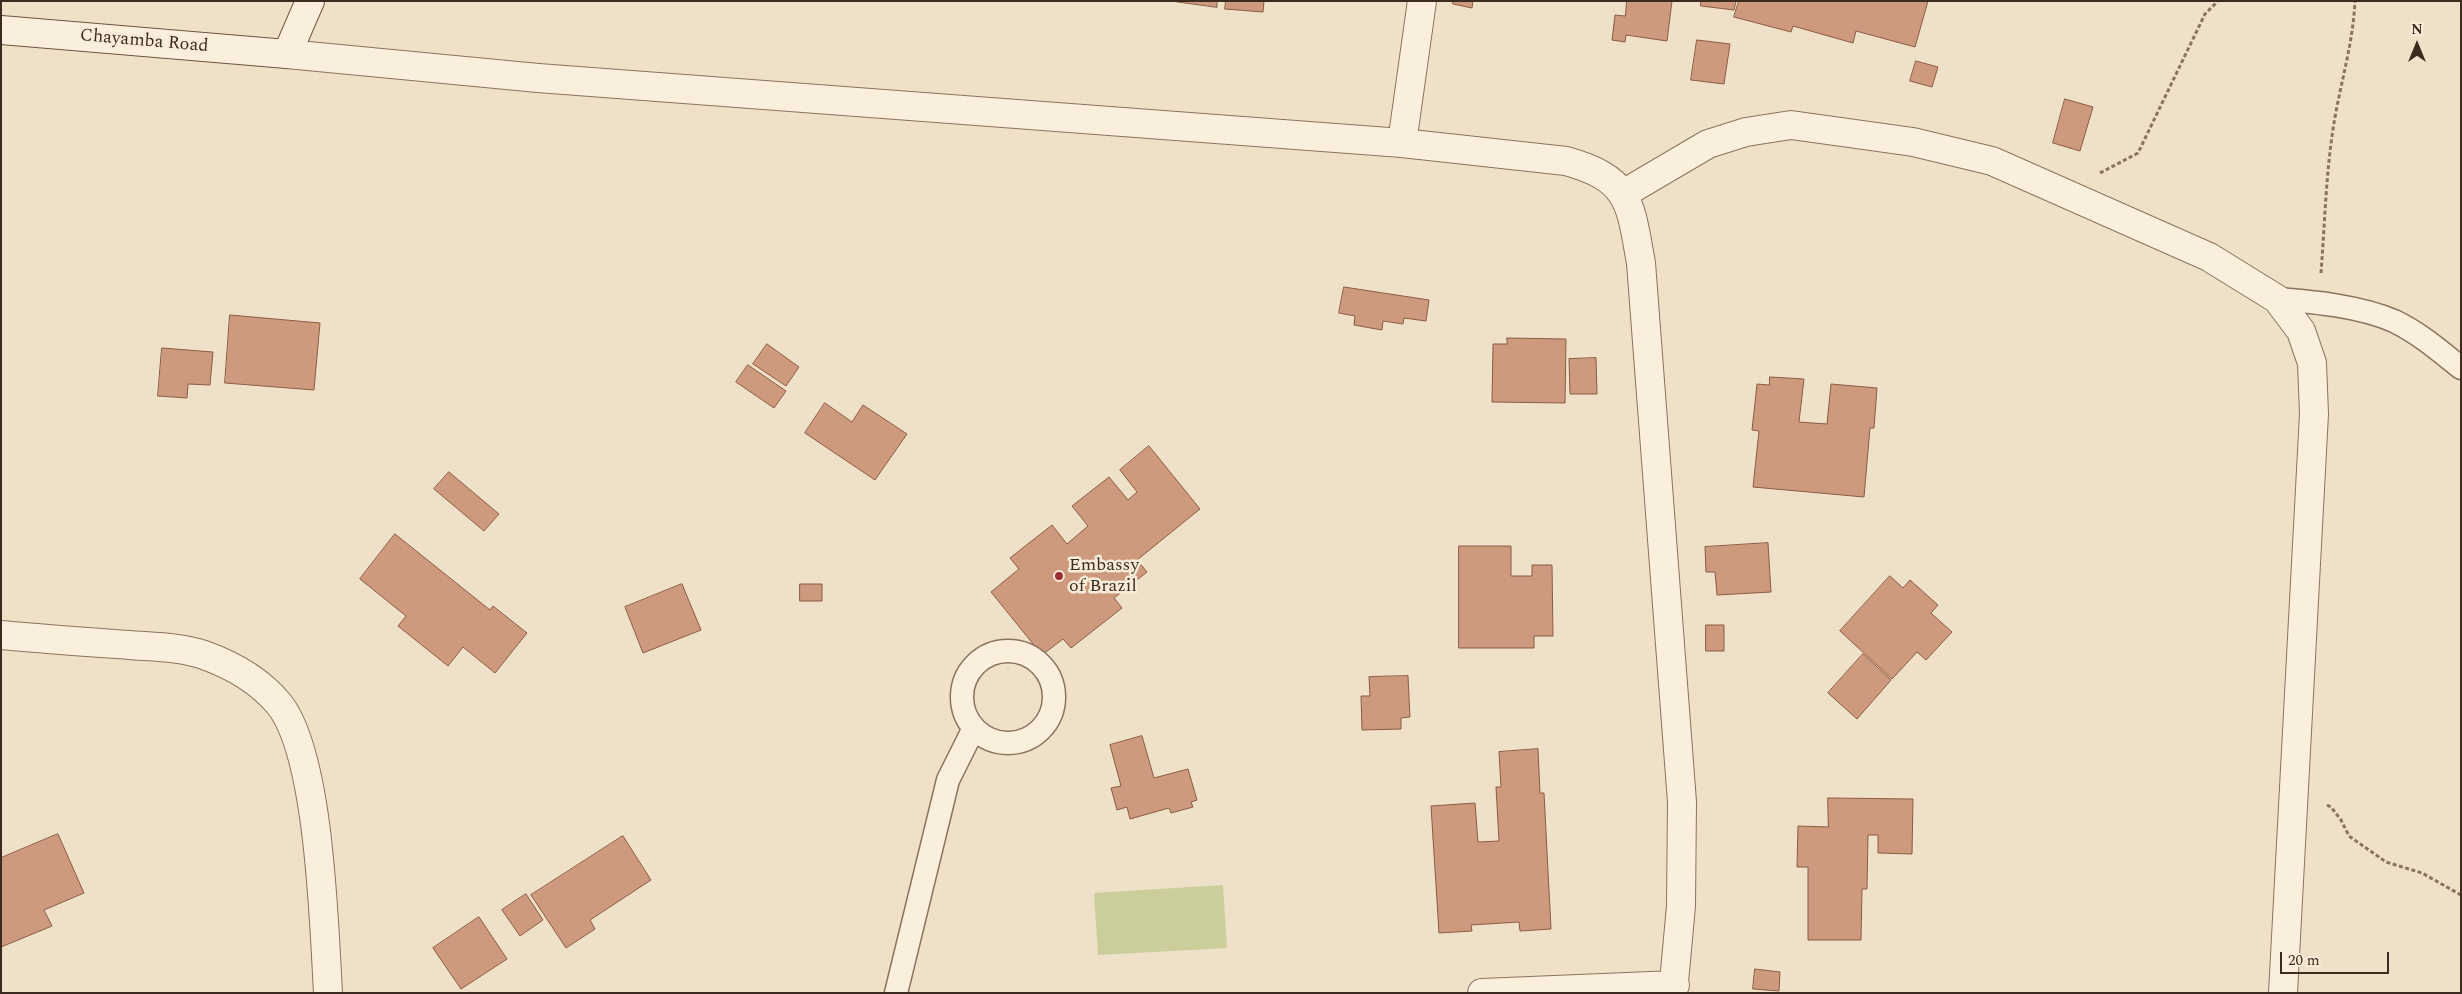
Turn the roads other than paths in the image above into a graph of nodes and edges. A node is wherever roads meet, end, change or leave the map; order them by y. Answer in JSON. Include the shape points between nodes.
{"nodes":[{"id":1,"x":310,"y":1,"type":"edge"},
{"id":2,"x":1422,"y":1,"type":"edge"},
{"id":3,"x":1,"y":30,"type":"edge"},
{"id":4,"x":287,"y":54,"type":"junction"},
{"id":5,"x":1402,"y":143,"type":"junction"},
{"id":6,"x":1623,"y":194,"type":"junction"},
{"id":7,"x":2290,"y":300,"type":"junction"},
{"id":8,"x":2461,"y":368,"type":"edge"},
{"id":9,"x":1,"y":635,"type":"edge"},
{"id":10,"x":973,"y":730,"type":"junction"},
{"id":11,"x":1674,"y":989,"type":"edge"},
{"id":12,"x":328,"y":993,"type":"edge"},
{"id":13,"x":896,"y":993,"type":"edge"},
{"id":14,"x":1482,"y":993,"type":"edge"},
{"id":15,"x":2283,"y":993,"type":"edge"}],
"edges":[{"from":1,"to":4,"type":"street"},
{"from":2,"to":5,"type":"street"},
{"from":3,"to":4,"type":"street","name":"Chayamba Road"},
{"from":4,"to":5,"type":"street","name":"Chayamba Road","via":[[538,78]]},
{"from":5,"to":6,"type":"street","name":"Chayamba Road","via":[[1566,161],[1590,168],[1610,179]]},
{"from":6,"to":7,"type":"street","via":[[1708,144],[1746,132],[1790,125],[1913,142],[1984,159],[2064,192],[2209,257]]},
{"from":6,"to":11,"type":"street","via":[[1632,215],[1640,263],[1682,802],[1681,906]]},
{"from":7,"to":8,"type":"lane","via":[[2359,310],[2394,321],[2426,340]]},
{"from":7,"to":15,"type":"street","via":[[2312,363],[2314,414]]},
{"from":9,"to":12,"type":"street","via":[[166,648],[203,654],[231,666],[258,684],[280,705],[292,729],[309,789],[323,891]]},
{"from":10,"to":10,"type":"lane","via":[[961,706],[963,679],[980,659],[1005,650],[1032,656],[1050,676],[1055,702],[1045,726],[1024,742],[996,743]]},
{"from":10,"to":13,"type":"lane","via":[[948,780]]},
{"from":11,"to":14,"type":"street"}]}
